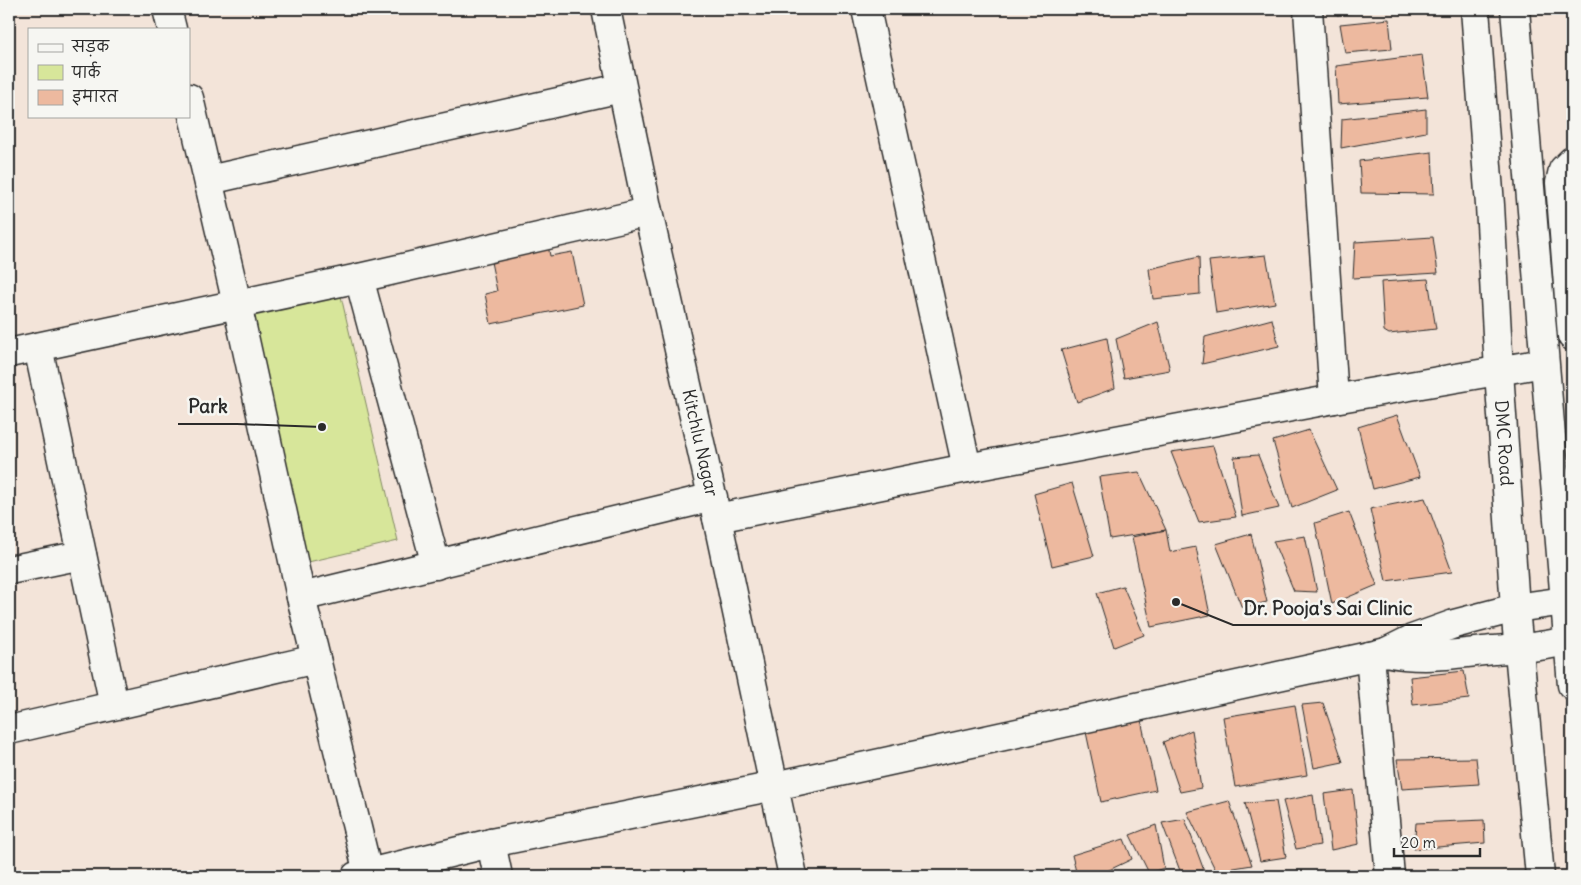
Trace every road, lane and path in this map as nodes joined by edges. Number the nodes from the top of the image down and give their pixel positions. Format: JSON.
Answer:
{"nodes":[{"id":1,"x":167,"y":9,"type":"edge"},
{"id":2,"x":606,"y":9,"type":"edge"},
{"id":3,"x":866,"y":9,"type":"edge"},
{"id":4,"x":1308,"y":9,"type":"edge"},
{"id":5,"x":1475,"y":9,"type":"edge"},
{"id":6,"x":1515,"y":9,"type":"edge"},
{"id":7,"x":172,"y":28,"type":"edge"},
{"id":8,"x":621,"y":88,"type":"junction"},
{"id":9,"x":190,"y":102,"type":"edge"},
{"id":10,"x":1572,"y":161,"type":"edge"},
{"id":11,"x":209,"y":180,"type":"junction"},
{"id":12,"x":648,"y":212,"type":"junction"},
{"id":13,"x":360,"y":278,"type":"junction"},
{"id":14,"x":237,"y":304,"type":"junction"},
{"id":15,"x":1572,"y":336,"type":"edge"},
{"id":16,"x":38,"y":347,"type":"junction"},
{"id":17,"x":9,"y":353,"type":"edge"},
{"id":18,"x":1544,"y":363,"type":"junction"},
{"id":19,"x":1499,"y":371,"type":"junction"},
{"id":20,"x":1334,"y":400,"type":"junction"},
{"id":21,"x":967,"y":468,"type":"junction"},
{"id":22,"x":715,"y":508,"type":"junction"},
{"id":23,"x":82,"y":555,"type":"junction"},
{"id":24,"x":436,"y":564,"type":"junction"},
{"id":25,"x":9,"y":570,"type":"edge"},
{"id":26,"x":301,"y":597,"type":"junction"},
{"id":27,"x":1568,"y":601,"type":"edge"},
{"id":28,"x":1515,"y":608,"type":"junction"},
{"id":29,"x":1570,"y":640,"type":"edge"},
{"id":30,"x":1519,"y":648,"type":"junction"},
{"id":31,"x":1378,"y":654,"type":"junction"},
{"id":32,"x":316,"y":659,"type":"junction"},
{"id":33,"x":1572,"y":685,"type":"edge"},
{"id":34,"x":114,"y":705,"type":"junction"},
{"id":35,"x":9,"y":730,"type":"edge"},
{"id":36,"x":774,"y":786,"type":"junction"},
{"id":37,"x":492,"y":843,"type":"junction"},
{"id":38,"x":1382,"y":874,"type":"edge"},
{"id":39,"x":362,"y":875,"type":"edge"},
{"id":40,"x":498,"y":876,"type":"edge"},
{"id":41,"x":793,"y":876,"type":"edge"},
{"id":42,"x":1540,"y":876,"type":"edge"}],
"edges":[{"from":1,"to":7,"type":"street"},
{"from":2,"to":8,"type":"street","name":"Kitchlu Nagar"},
{"from":3,"to":21,"type":"street"},
{"from":4,"to":20,"type":"street"},
{"from":5,"to":19,"type":"street","name":"DMC Road"},
{"from":6,"to":18,"type":"street"},
{"from":8,"to":11,"type":"street"},
{"from":8,"to":12,"type":"street","name":"Kitchlu Nagar"},
{"from":9,"to":11,"type":"street"},
{"from":10,"to":15,"type":"street"},
{"from":11,"to":14,"type":"street"},
{"from":12,"to":13,"type":"street"},
{"from":12,"to":22,"type":"street","name":"Kitchlu Nagar"},
{"from":13,"to":14,"type":"street"},
{"from":13,"to":24,"type":"street"},
{"from":14,"to":16,"type":"street"},
{"from":14,"to":26,"type":"street"},
{"from":16,"to":17,"type":"street"},
{"from":16,"to":23,"type":"street"},
{"from":18,"to":19,"type":"street"},
{"from":18,"to":27,"type":"street"},
{"from":19,"to":20,"type":"street"},
{"from":19,"to":28,"type":"street","name":"DMC Road"},
{"from":20,"to":21,"type":"street"},
{"from":21,"to":22,"type":"street"},
{"from":22,"to":24,"type":"street"},
{"from":22,"to":36,"type":"street","name":"Kitchlu Nagar"},
{"from":23,"to":25,"type":"street"},
{"from":23,"to":34,"type":"street"},
{"from":24,"to":26,"type":"street"},
{"from":26,"to":32,"type":"street"},
{"from":27,"to":28,"type":"street"},
{"from":27,"to":29,"type":"street"},
{"from":28,"to":30,"type":"street","name":"DMC Road"},
{"from":28,"to":31,"type":"street"},
{"from":29,"to":30,"type":"street"},
{"from":29,"to":33,"type":"street"},
{"from":30,"to":31,"type":"street"},
{"from":30,"to":42,"type":"street","name":"DMC Road"},
{"from":31,"to":36,"type":"street"},
{"from":31,"to":38,"type":"street"},
{"from":32,"to":34,"type":"street"},
{"from":32,"to":39,"type":"street"},
{"from":34,"to":35,"type":"street"},
{"from":36,"to":37,"type":"street"},
{"from":36,"to":41,"type":"street","name":"Kitchlu Nagar"},
{"from":37,"to":39,"type":"street"},
{"from":37,"to":40,"type":"street"}]}
